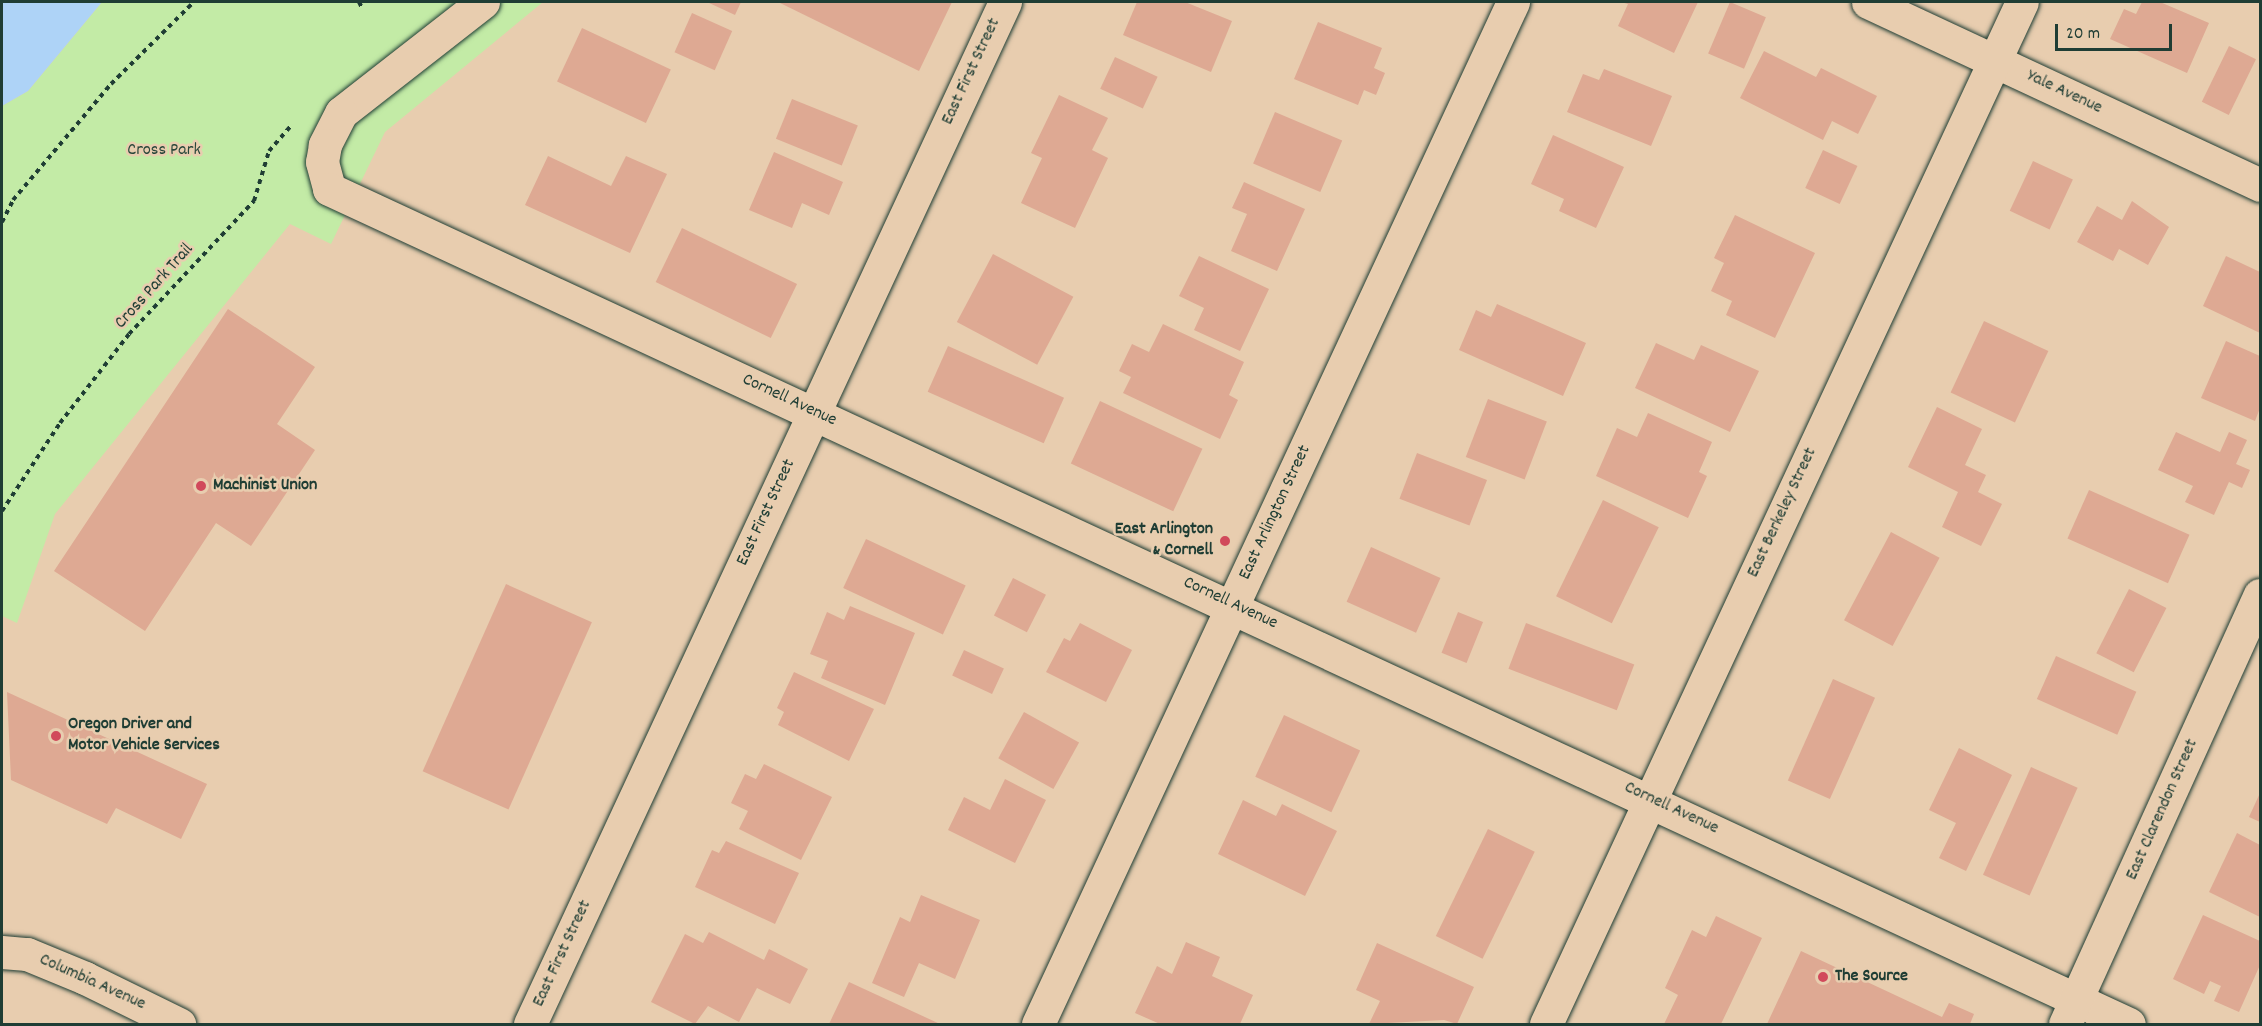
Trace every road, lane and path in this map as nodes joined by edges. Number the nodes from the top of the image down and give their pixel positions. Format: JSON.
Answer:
{"nodes":[{"id":1,"x":194,"y":2,"type":"edge"},
{"id":2,"x":358,"y":2,"type":"edge"},
{"id":3,"x":483,"y":2,"type":"edge"},
{"id":4,"x":1005,"y":2,"type":"edge"},
{"id":5,"x":1514,"y":2,"type":"edge"},
{"id":6,"x":1868,"y":2,"type":"edge"},
{"id":7,"x":2022,"y":2,"type":"edge"},
{"id":8,"x":362,"y":8,"type":"dead end"},
{"id":9,"x":1995,"y":60,"type":"junction"},
{"id":10,"x":341,"y":113,"type":"junction"},
{"id":11,"x":2260,"y":185,"type":"edge"},
{"id":12,"x":2,"y":222,"type":"edge"},
{"id":13,"x":814,"y":412,"type":"junction"},
{"id":14,"x":2,"y":511,"type":"edge"},
{"id":15,"x":2260,"y":595,"type":"edge"},
{"id":16,"x":1233,"y":606,"type":"junction"},
{"id":17,"x":1649,"y":799,"type":"junction"},
{"id":18,"x":2,"y":952,"type":"edge"},
{"id":19,"x":2071,"y":1012,"type":"edge"},
{"id":20,"x":179,"y":1024,"type":"edge"},
{"id":21,"x":530,"y":1024,"type":"edge"},
{"id":22,"x":1038,"y":1024,"type":"edge"},
{"id":23,"x":1546,"y":1024,"type":"edge"},
{"id":24,"x":2129,"y":1024,"type":"edge"}],
"edges":[{"from":1,"to":12,"type":"path"},
{"from":2,"to":8,"type":"path"},
{"from":3,"to":10,"type":"street"},
{"from":4,"to":13,"type":"street","name":"East First Street"},
{"from":5,"to":16,"type":"street","name":"East Arlington Street"},
{"from":6,"to":9,"type":"street","name":"Yale Avenue"},
{"from":7,"to":9,"type":"street","name":"East Berkeley Street"},
{"from":9,"to":11,"type":"street","name":"Yale Avenue"},
{"from":9,"to":17,"type":"street","name":"East Berkeley Street"},
{"from":10,"to":13,"type":"street","name":"Cornell Avenue"},
{"from":10,"to":14,"type":"path","name":"Cross Park Trail"},
{"from":13,"to":16,"type":"street","name":"Cornell Avenue"},
{"from":13,"to":21,"type":"street","name":"East First Street"},
{"from":15,"to":19,"type":"street","name":"East Clarendon Street"},
{"from":16,"to":17,"type":"street","name":"Cornell Avenue"},
{"from":16,"to":22,"type":"street","name":"East Arlington Street"},
{"from":17,"to":19,"type":"street","name":"Cornell Avenue"},
{"from":17,"to":23,"type":"street","name":"East Berkeley Street"},
{"from":18,"to":20,"type":"street","name":"Columbia Avenue"},
{"from":19,"to":24,"type":"street","name":"Cornell Avenue"}]}
